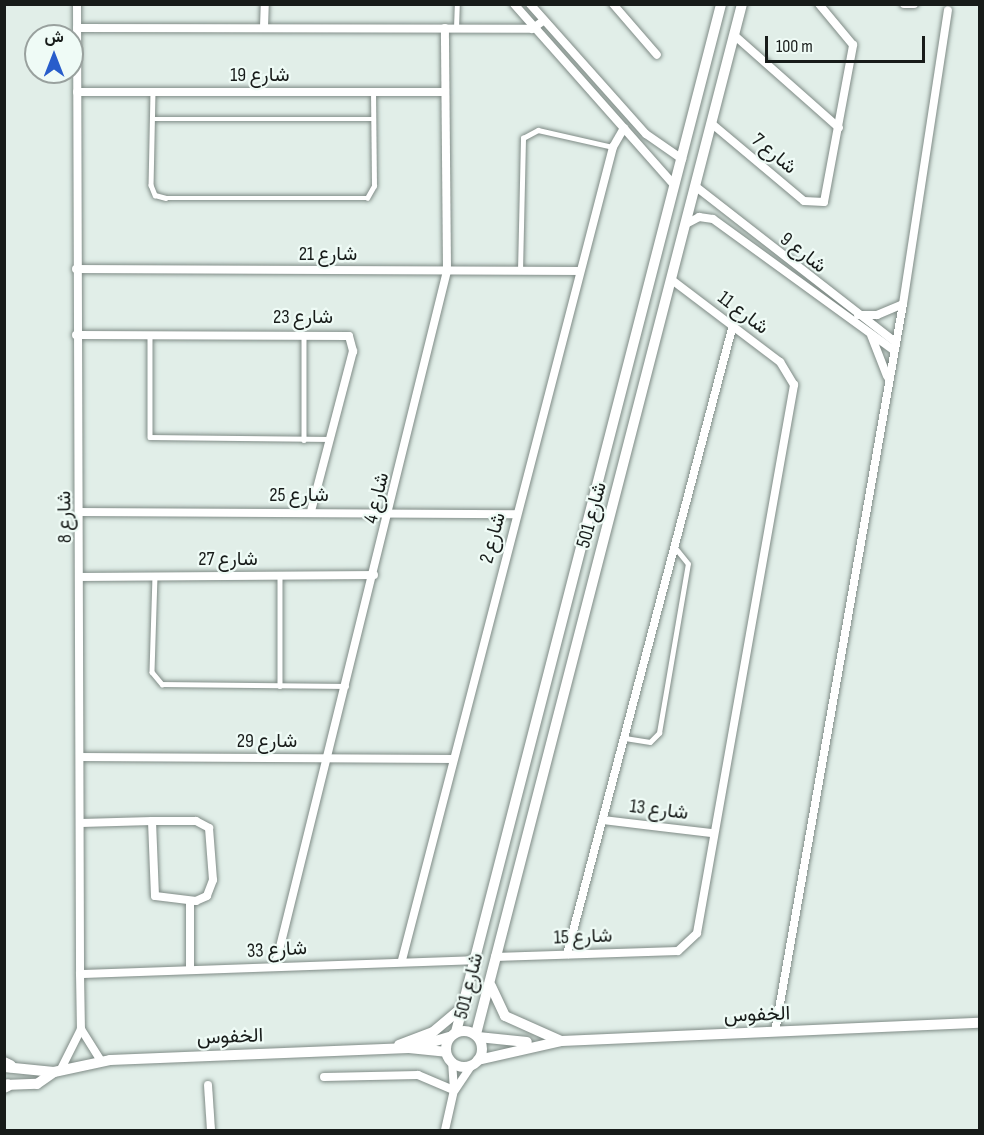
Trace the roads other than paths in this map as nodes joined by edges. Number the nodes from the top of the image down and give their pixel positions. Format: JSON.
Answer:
{"nodes":[{"id":1,"x":76,"y":4,"type":"edge"},
{"id":2,"x":265,"y":4,"type":"edge"},
{"id":3,"x":457,"y":4,"type":"edge"},
{"id":4,"x":514,"y":4,"type":"edge"},
{"id":5,"x":530,"y":4,"type":"edge"},
{"id":6,"x":613,"y":4,"type":"edge"},
{"id":7,"x":741,"y":4,"type":"edge"},
{"id":8,"x":819,"y":4,"type":"edge"},
{"id":9,"x":904,"y":4,"type":"edge"},
{"id":10,"x":914,"y":4,"type":"edge"},
{"id":11,"x":718,"y":6,"type":"edge"},
{"id":12,"x":948,"y":10,"type":"dead end"},
{"id":13,"x":543,"y":21,"type":"junction"},
{"id":14,"x":77,"y":24,"type":"edge"},
{"id":15,"x":264,"y":27,"type":"junction"},
{"id":16,"x":84,"y":28,"type":"edge"},
{"id":17,"x":445,"y":28,"type":"junction"},
{"id":18,"x":456,"y":28,"type":"junction"},
{"id":19,"x":531,"y":29,"type":"junction"},
{"id":20,"x":734,"y":35,"type":"junction"},
{"id":21,"x":657,"y":55,"type":"dead end"},
{"id":22,"x":77,"y":84,"type":"edge"},
{"id":23,"x":77,"y":92,"type":"junction"},
{"id":24,"x":153,"y":92,"type":"junction"},
{"id":25,"x":373,"y":92,"type":"junction"},
{"id":26,"x":444,"y":92,"type":"junction"},
{"id":27,"x":152,"y":118,"type":"junction"},
{"id":28,"x":373,"y":119,"type":"junction"},
{"id":29,"x":711,"y":123,"type":"junction"},
{"id":30,"x":624,"y":128,"type":"junction"},
{"id":31,"x":839,"y":128,"type":"junction"},
{"id":32,"x":613,"y":147,"type":"junction"},
{"id":33,"x":682,"y":159,"type":"junction"},
{"id":34,"x":674,"y":185,"type":"junction"},
{"id":35,"x":695,"y":186,"type":"junction"},
{"id":36,"x":686,"y":224,"type":"junction"},
{"id":37,"x":75,"y":269,"type":"junction"},
{"id":38,"x":447,"y":271,"type":"junction"},
{"id":39,"x":520,"y":272,"type":"junction"},
{"id":40,"x":580,"y":272,"type":"junction"},
{"id":41,"x":672,"y":280,"type":"junction"},
{"id":42,"x":903,"y":303,"type":"junction"},
{"id":43,"x":857,"y":315,"type":"junction"},
{"id":44,"x":733,"y":325,"type":"junction"},
{"id":45,"x":150,"y":334,"type":"junction"},
{"id":46,"x":303,"y":334,"type":"junction"},
{"id":47,"x":75,"y":335,"type":"junction"},
{"id":48,"x":870,"y":335,"type":"junction"},
{"id":49,"x":893,"y":346,"type":"junction"},
{"id":50,"x":888,"y":381,"type":"junction"},
{"id":51,"x":329,"y":439,"type":"junction"},
{"id":52,"x":304,"y":440,"type":"junction"},
{"id":53,"x":311,"y":511,"type":"junction"},
{"id":54,"x":82,"y":512,"type":"junction"},
{"id":55,"x":391,"y":512,"type":"junction"},
{"id":56,"x":516,"y":514,"type":"junction"},
{"id":57,"x":674,"y":548,"type":"junction"},
{"id":58,"x":280,"y":575,"type":"junction"},
{"id":59,"x":374,"y":575,"type":"junction"},
{"id":60,"x":155,"y":576,"type":"junction"},
{"id":61,"x":81,"y":577,"type":"junction"},
{"id":62,"x":280,"y":686,"type":"junction"},
{"id":63,"x":347,"y":686,"type":"junction"},
{"id":64,"x":625,"y":738,"type":"junction"},
{"id":65,"x":82,"y":757,"type":"junction"},
{"id":66,"x":327,"y":757,"type":"junction"},
{"id":67,"x":452,"y":759,"type":"junction"},
{"id":68,"x":603,"y":820,"type":"junction"},
{"id":69,"x":152,"y":821,"type":"junction"},
{"id":70,"x":81,"y":823,"type":"junction"},
{"id":71,"x":711,"y":833,"type":"junction"},
{"id":72,"x":190,"y":901,"type":"junction"},
{"id":73,"x":567,"y":954,"type":"junction"},
{"id":74,"x":495,"y":957,"type":"junction"},
{"id":75,"x":402,"y":960,"type":"junction"},
{"id":76,"x":476,"y":960,"type":"junction"},
{"id":77,"x":275,"y":967,"type":"junction"},
{"id":78,"x":190,"y":970,"type":"junction"},
{"id":79,"x":80,"y":974,"type":"junction"},
{"id":80,"x":490,"y":980,"type":"junction"},
{"id":81,"x":465,"y":1005,"type":"junction"},
{"id":82,"x":980,"y":1023,"type":"edge"},
{"id":83,"x":81,"y":1029,"type":"junction"},
{"id":84,"x":775,"y":1032,"type":"junction"},
{"id":85,"x":453,"y":1035,"type":"junction"},
{"id":86,"x":477,"y":1035,"type":"junction"},
{"id":87,"x":561,"y":1041,"type":"junction"},
{"id":88,"x":536,"y":1043,"type":"junction"},
{"id":89,"x":409,"y":1048,"type":"junction"},
{"id":90,"x":386,"y":1049,"type":"junction"},
{"id":91,"x":446,"y":1052,"type":"junction"},
{"id":92,"x":101,"y":1061,"type":"junction"},
{"id":93,"x":452,"y":1063,"type":"junction"},
{"id":94,"x":475,"y":1063,"type":"junction"},
{"id":95,"x":6,"y":1065,"type":"edge"},
{"id":96,"x":57,"y":1072,"type":"junction"},
{"id":97,"x":324,"y":1077,"type":"dead end"},
{"id":98,"x":208,"y":1085,"type":"dead end"},
{"id":99,"x":6,"y":1086,"type":"edge"},
{"id":100,"x":454,"y":1090,"type":"junction"},
{"id":101,"x":211,"y":1131,"type":"edge"},
{"id":102,"x":445,"y":1131,"type":"edge"}],
"edges":[{"from":1,"to":14,"type":"street","name":"شارع 8"},
{"from":2,"to":15,"type":"street"},
{"from":3,"to":18,"type":"lane"},
{"from":4,"to":19,"type":"street"},
{"from":5,"to":13,"type":"street"},
{"from":6,"to":21,"type":"street"},
{"from":7,"to":20,"type":"street","name":"شارع 501"},
{"from":8,"to":31,"type":"street"},
{"from":9,"to":10,"type":"street"},
{"from":11,"to":33,"type":"street","name":"شارع 501"},
{"from":12,"to":42,"type":"street"},
{"from":13,"to":19,"type":"street"},
{"from":13,"to":33,"type":"street"},
{"from":15,"to":16,"type":"street"},
{"from":15,"to":17,"type":"street"},
{"from":17,"to":18,"type":"street"},
{"from":17,"to":26,"type":"street","name":"شارع 4"},
{"from":18,"to":19,"type":"street"},
{"from":19,"to":30,"type":"street"},
{"from":20,"to":29,"type":"street","name":"شارع 501"},
{"from":20,"to":31,"type":"street"},
{"from":22,"to":23,"type":"street","name":"شارع 8"},
{"from":23,"to":24,"type":"street","name":"شارع 19"},
{"from":23,"to":37,"type":"street","name":"شارع 8"},
{"from":24,"to":25,"type":"street","name":"شارع 19"},
{"from":24,"to":27,"type":"lane"},
{"from":25,"to":26,"type":"street","name":"شارع 19"},
{"from":25,"to":28,"type":"lane"},
{"from":26,"to":38,"type":"street","name":"شارع 4"},
{"from":27,"to":28,"type":"lane"},
{"from":27,"to":28,"type":"lane"},
{"from":29,"to":31,"type":"street","name":"شارع 7"},
{"from":29,"to":35,"type":"street","name":"شارع 501"},
{"from":30,"to":32,"type":"street","name":"شارع 2"},
{"from":30,"to":34,"type":"street"},
{"from":32,"to":39,"type":"lane"},
{"from":32,"to":40,"type":"street","name":"شارع 2"},
{"from":33,"to":34,"type":"street","name":"شارع 501"},
{"from":34,"to":76,"type":"street","name":"شارع 501"},
{"from":35,"to":36,"type":"street","name":"شارع 501"},
{"from":35,"to":43,"type":"street","name":"شارع 9"},
{"from":36,"to":41,"type":"street","name":"شارع 501"},
{"from":36,"to":48,"type":"street","name":"شارع 9"},
{"from":37,"to":38,"type":"street","name":"شارع 21"},
{"from":37,"to":47,"type":"street","name":"شارع 8"},
{"from":38,"to":39,"type":"street","name":"شارع 21"},
{"from":38,"to":55,"type":"street","name":"شارع 4"},
{"from":39,"to":40,"type":"street","name":"شارع 21"},
{"from":40,"to":56,"type":"street","name":"شارع 2"},
{"from":41,"to":44,"type":"street","name":"شارع 11"},
{"from":41,"to":74,"type":"street","name":"شارع 501"},
{"from":42,"to":43,"type":"street"},
{"from":42,"to":49,"type":"street"},
{"from":43,"to":49,"type":"street","name":"شارع 9"},
{"from":44,"to":57,"type":"street"},
{"from":44,"to":71,"type":"street","name":"شارع 11"},
{"from":45,"to":46,"type":"street","name":"شارع 23"},
{"from":45,"to":47,"type":"street","name":"شارع 23"},
{"from":45,"to":52,"type":"lane"},
{"from":46,"to":51,"type":"street","name":"شارع 23"},
{"from":46,"to":52,"type":"lane"},
{"from":47,"to":54,"type":"street","name":"شارع 8"},
{"from":48,"to":49,"type":"street","name":"شارع 9"},
{"from":48,"to":50,"type":"street"},
{"from":49,"to":50,"type":"street"},
{"from":50,"to":84,"type":"street"},
{"from":51,"to":52,"type":"lane"},
{"from":51,"to":53,"type":"street","name":"شارع 23"},
{"from":53,"to":54,"type":"street","name":"شارع 25"},
{"from":53,"to":55,"type":"street","name":"شارع 25"},
{"from":54,"to":61,"type":"street","name":"شارع 8"},
{"from":55,"to":56,"type":"street","name":"شارع 25"},
{"from":55,"to":59,"type":"street","name":"شارع 4"},
{"from":56,"to":67,"type":"street","name":"شارع 2"},
{"from":57,"to":64,"type":"street"},
{"from":57,"to":64,"type":"lane"},
{"from":58,"to":59,"type":"street","name":"شارع 27"},
{"from":58,"to":60,"type":"street","name":"شارع 27"},
{"from":58,"to":62,"type":"lane"},
{"from":59,"to":63,"type":"street","name":"شارع 4"},
{"from":60,"to":61,"type":"street","name":"شارع 27"},
{"from":60,"to":62,"type":"lane"},
{"from":61,"to":65,"type":"street","name":"شارع 8"},
{"from":62,"to":63,"type":"lane"},
{"from":63,"to":66,"type":"street","name":"شارع 4"},
{"from":64,"to":68,"type":"street"},
{"from":65,"to":66,"type":"street","name":"شارع 29"},
{"from":65,"to":70,"type":"street","name":"شارع 8"},
{"from":66,"to":67,"type":"street","name":"شارع 29"},
{"from":66,"to":77,"type":"street","name":"شارع 4"},
{"from":67,"to":75,"type":"street","name":"شارع 2"},
{"from":68,"to":71,"type":"street","name":"شارع 13"},
{"from":68,"to":73,"type":"street"},
{"from":69,"to":70,"type":"street"},
{"from":69,"to":72,"type":"street"},
{"from":69,"to":72,"type":"street"},
{"from":70,"to":79,"type":"street","name":"شارع 8"},
{"from":71,"to":73,"type":"street","name":"شارع 15"},
{"from":72,"to":78,"type":"street"},
{"from":73,"to":74,"type":"street","name":"شارع 15"},
{"from":74,"to":80,"type":"street","name":"شارع 501"},
{"from":75,"to":76,"type":"street","name":"شارع 33"},
{"from":75,"to":77,"type":"street","name":"شارع 33"},
{"from":76,"to":81,"type":"street","name":"شارع 501"},
{"from":77,"to":78,"type":"street","name":"شارع 33"},
{"from":78,"to":79,"type":"street","name":"شارع 33"},
{"from":79,"to":83,"type":"street","name":"شارع 8"},
{"from":80,"to":86,"type":"street","name":"شارع 501"},
{"from":80,"to":87,"type":"street"},
{"from":81,"to":85,"type":"street","name":"شارع 501"},
{"from":81,"to":90,"type":"street"},
{"from":82,"to":84,"type":"street","name":"الخفوس"},
{"from":83,"to":92,"type":"street"},
{"from":83,"to":96,"type":"street","name":"شارع 8"},
{"from":84,"to":87,"type":"street","name":"الخفوس"},
{"from":85,"to":86,"type":"street","name":"الخفوس"},
{"from":85,"to":89,"type":"street","name":"الخفوس"},
{"from":85,"to":91,"type":"street","name":"شارع 501"},
{"from":86,"to":88,"type":"street","name":"الخفوس"},
{"from":86,"to":94,"type":"street","name":"شارع 501"},
{"from":87,"to":88,"type":"street","name":"الخفوس"},
{"from":88,"to":94,"type":"street","name":"الخفوس"},
{"from":89,"to":90,"type":"street","name":"الخفوس"},
{"from":89,"to":91,"type":"street","name":"الخفوس"},
{"from":90,"to":92,"type":"street","name":"الخفوس"},
{"from":91,"to":93,"type":"street"},
{"from":92,"to":96,"type":"street","name":"الخفوس"},
{"from":93,"to":94,"type":"street"},
{"from":93,"to":100,"type":"street"},
{"from":94,"to":100,"type":"street"},
{"from":95,"to":96,"type":"street","name":"الخفوس"},
{"from":96,"to":99,"type":"street","name":"الخفوس"},
{"from":97,"to":100,"type":"street"},
{"from":98,"to":101,"type":"street"},
{"from":100,"to":102,"type":"street"}]}
